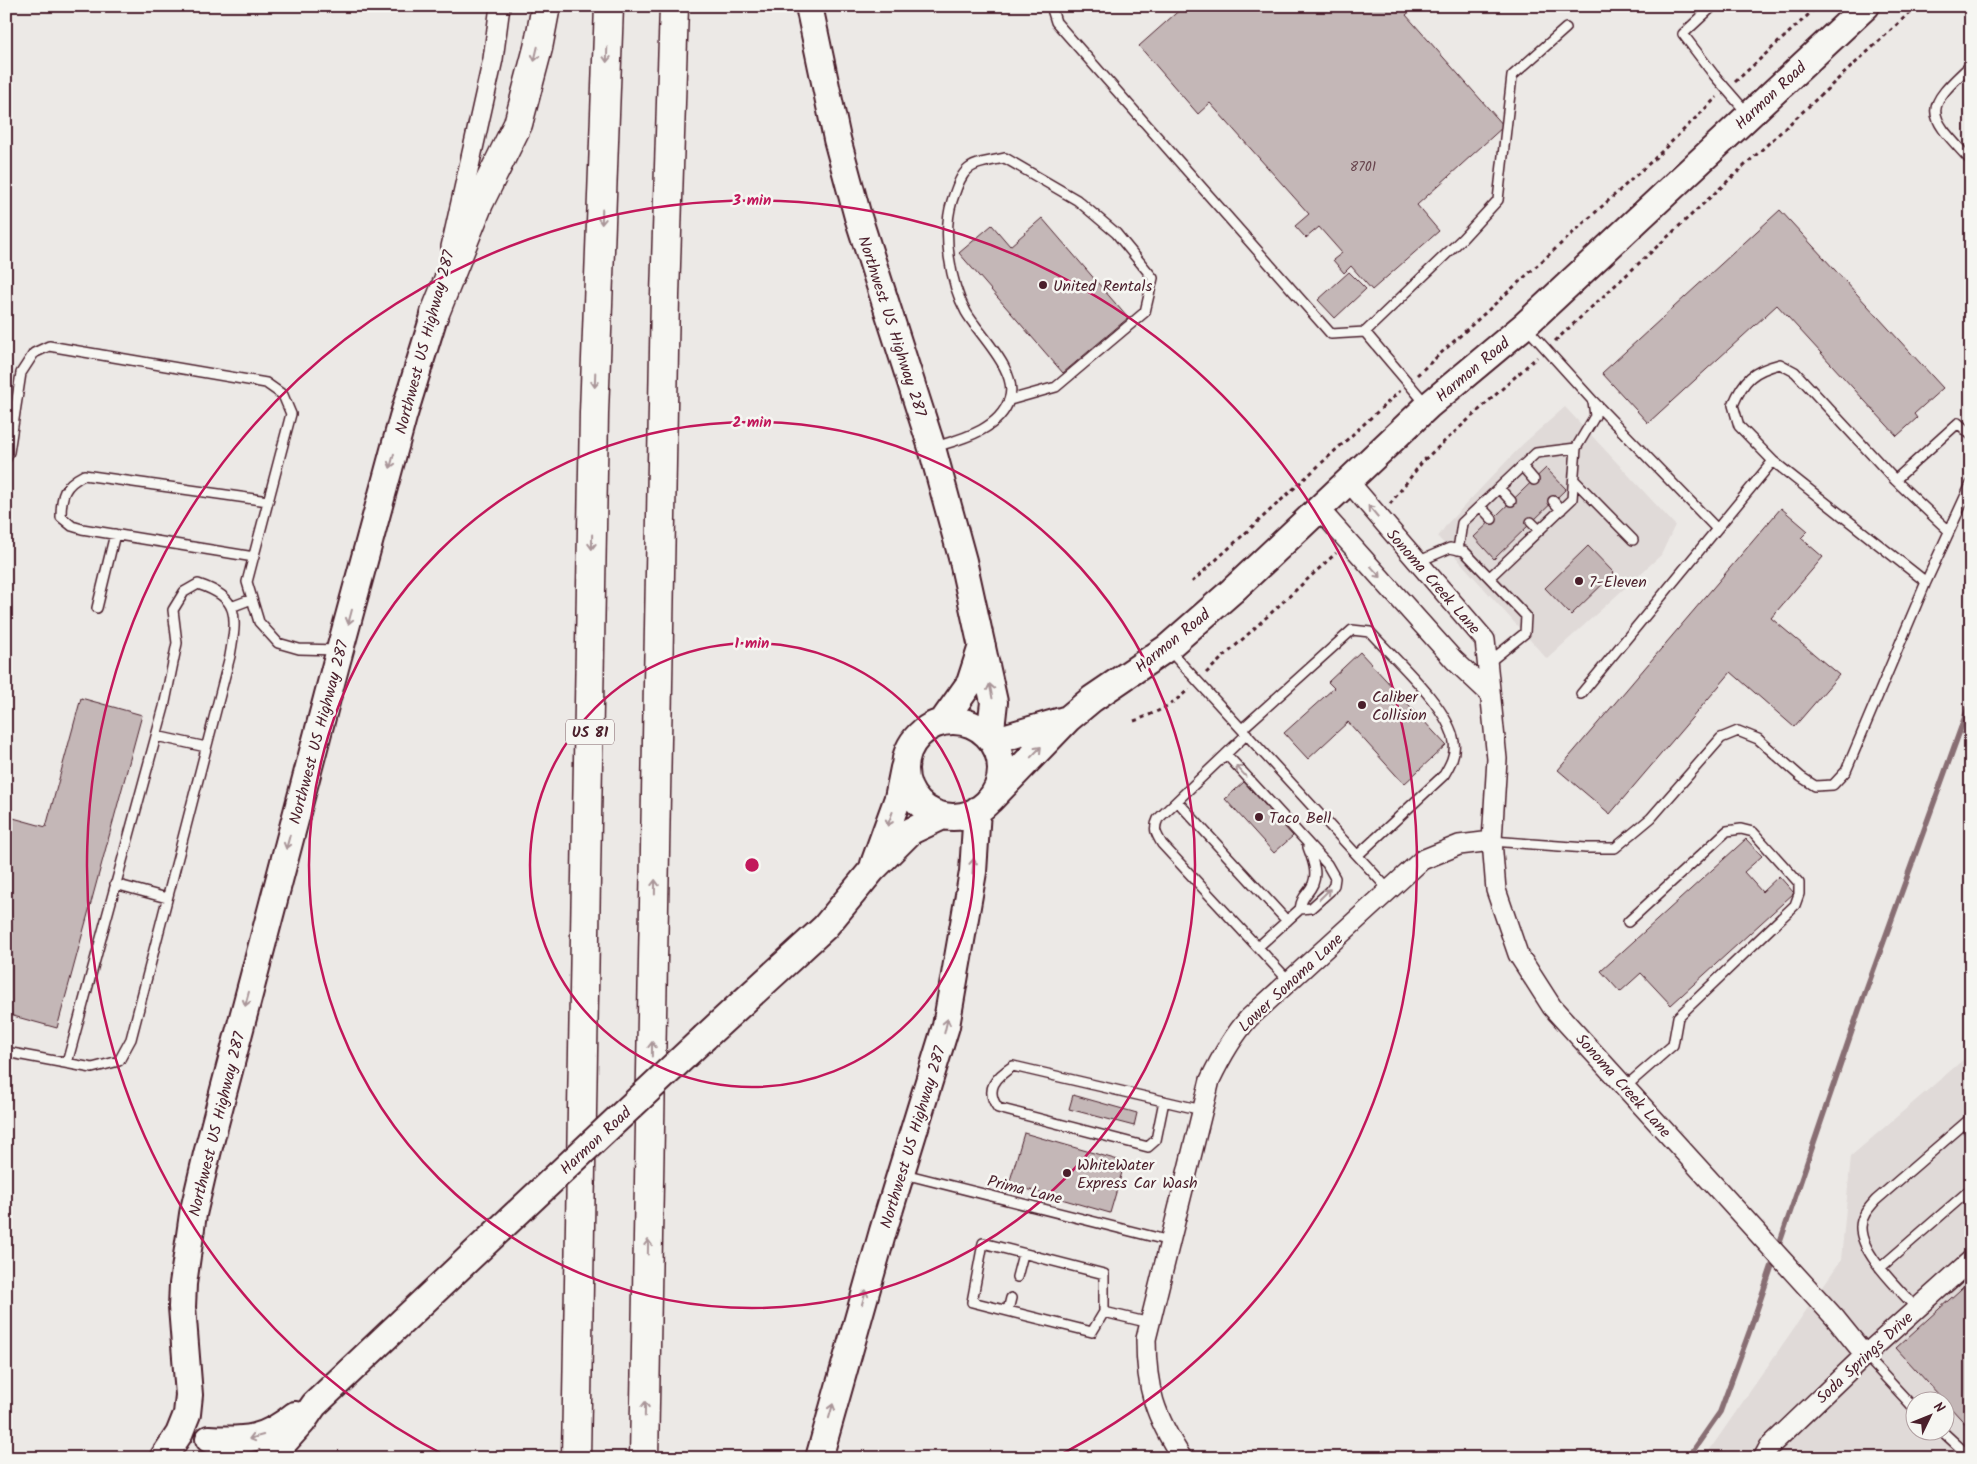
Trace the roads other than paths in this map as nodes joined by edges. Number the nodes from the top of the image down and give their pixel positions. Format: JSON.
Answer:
{"nodes":[{"id":1,"x":500,"y":6,"type":"edge"},
{"id":2,"x":546,"y":6,"type":"edge"},
{"id":3,"x":609,"y":6,"type":"edge"},
{"id":4,"x":674,"y":6,"type":"edge"},
{"id":5,"x":809,"y":6,"type":"edge"},
{"id":6,"x":1051,"y":6,"type":"edge"},
{"id":7,"x":1713,"y":6,"type":"edge"},
{"id":8,"x":1866,"y":6,"type":"edge"},
{"id":9,"x":1566,"y":28,"type":"dead end"},
{"id":10,"x":1971,"y":65,"type":"edge"},
{"id":11,"x":1749,"y":115,"type":"junction"},
{"id":12,"x":1971,"y":161,"type":"edge"},
{"id":13,"x":435,"y":313,"type":"junction"},
{"id":14,"x":1525,"y":324,"type":"junction"},
{"id":15,"x":1365,"y":332,"type":"junction"},
{"id":16,"x":1010,"y":400,"type":"junction"},
{"id":17,"x":1593,"y":401,"type":"junction"},
{"id":18,"x":1428,"y":406,"type":"junction"},
{"id":19,"x":1971,"y":434,"type":"edge"},
{"id":20,"x":932,"y":448,"type":"junction"},
{"id":21,"x":1576,"y":448,"type":"junction"},
{"id":22,"x":6,"y":458,"type":"edge"},
{"id":23,"x":1773,"y":460,"type":"junction"},
{"id":24,"x":1522,"y":466,"type":"junction"},
{"id":25,"x":1534,"y":480,"type":"dead end"},
{"id":26,"x":1895,"y":480,"type":"junction"},
{"id":27,"x":1575,"y":481,"type":"junction"},
{"id":28,"x":1349,"y":482,"type":"junction"},
{"id":29,"x":1971,"y":484,"type":"edge"},
{"id":30,"x":1499,"y":488,"type":"junction"},
{"id":31,"x":268,"y":501,"type":"junction"},
{"id":32,"x":1511,"y":501,"type":"dead end"},
{"id":33,"x":1554,"y":501,"type":"dead end"},
{"id":34,"x":1480,"y":506,"type":"junction"},
{"id":35,"x":1320,"y":510,"type":"junction"},
{"id":36,"x":1561,"y":510,"type":"junction"},
{"id":37,"x":1492,"y":520,"type":"dead end"},
{"id":38,"x":1531,"y":522,"type":"dead end"},
{"id":39,"x":1716,"y":528,"type":"junction"},
{"id":40,"x":1539,"y":530,"type":"junction"},
{"id":41,"x":1949,"y":531,"type":"junction"},
{"id":42,"x":115,"y":534,"type":"junction"},
{"id":43,"x":1633,"y":540,"type":"dead end"},
{"id":44,"x":1512,"y":541,"type":"dead end"},
{"id":45,"x":1520,"y":548,"type":"junction"},
{"id":46,"x":1458,"y":550,"type":"junction"},
{"id":47,"x":254,"y":557,"type":"junction"},
{"id":48,"x":1417,"y":562,"type":"junction"},
{"id":49,"x":1490,"y":577,"type":"junction"},
{"id":50,"x":1926,"y":582,"type":"junction"},
{"id":51,"x":252,"y":599,"type":"junction"},
{"id":52,"x":231,"y":607,"type":"junction"},
{"id":53,"x":97,"y":608,"type":"dead end"},
{"id":54,"x":982,"y":645,"type":"junction"},
{"id":55,"x":1167,"y":648,"type":"junction"},
{"id":56,"x":341,"y":650,"type":"junction"},
{"id":57,"x":1486,"y":664,"type":"junction"},
{"id":58,"x":1488,"y":693,"type":"junction"},
{"id":59,"x":1580,"y":694,"type":"dead end"},
{"id":60,"x":1068,"y":720,"type":"junction"},
{"id":61,"x":943,"y":721,"type":"junction"},
{"id":62,"x":1245,"y":732,"type":"junction"},
{"id":63,"x":156,"y":736,"type":"junction"},
{"id":64,"x":991,"y":739,"type":"junction"},
{"id":65,"x":206,"y":747,"type":"junction"},
{"id":66,"x":1226,"y":754,"type":"junction"},
{"id":67,"x":907,"y":755,"type":"junction"},
{"id":68,"x":1176,"y":801,"type":"junction"},
{"id":69,"x":984,"y":805,"type":"junction"},
{"id":70,"x":942,"y":816,"type":"junction"},
{"id":71,"x":1492,"y":841,"type":"junction"},
{"id":72,"x":1306,"y":842,"type":"junction"},
{"id":73,"x":1358,"y":855,"type":"junction"},
{"id":74,"x":872,"y":870,"type":"junction"},
{"id":75,"x":116,"y":884,"type":"junction"},
{"id":76,"x":1390,"y":890,"type":"junction"},
{"id":77,"x":167,"y":898,"type":"junction"},
{"id":78,"x":1300,"y":909,"type":"junction"},
{"id":79,"x":1287,"y":921,"type":"junction"},
{"id":80,"x":1628,"y":922,"type":"dead end"},
{"id":81,"x":1258,"y":947,"type":"junction"},
{"id":82,"x":1290,"y":981,"type":"junction"},
{"id":83,"x":6,"y":1052,"type":"edge"},
{"id":84,"x":67,"y":1063,"type":"junction"},
{"id":85,"x":1625,"y":1087,"type":"junction"},
{"id":86,"x":1164,"y":1102,"type":"junction"},
{"id":87,"x":1202,"y":1110,"type":"junction"},
{"id":88,"x":1971,"y":1118,"type":"edge"},
{"id":89,"x":901,"y":1173,"type":"junction"},
{"id":90,"x":1971,"y":1189,"type":"edge"},
{"id":91,"x":1170,"y":1241,"type":"junction"},
{"id":92,"x":1023,"y":1254,"type":"junction"},
{"id":93,"x":1971,"y":1260,"type":"edge"},
{"id":94,"x":1880,"y":1268,"type":"junction"},
{"id":95,"x":1017,"y":1277,"type":"dead end"},
{"id":96,"x":1011,"y":1298,"type":"dead end"},
{"id":97,"x":1917,"y":1308,"type":"junction"},
{"id":98,"x":1008,"y":1310,"type":"junction"},
{"id":99,"x":1104,"y":1312,"type":"junction"},
{"id":100,"x":1150,"y":1323,"type":"junction"},
{"id":101,"x":1865,"y":1355,"type":"junction"},
{"id":102,"x":1904,"y":1397,"type":"edge"},
{"id":103,"x":314,"y":1405,"type":"junction"},
{"id":104,"x":209,"y":1438,"type":"junction"},
{"id":105,"x":1953,"y":1442,"type":"edge"},
{"id":106,"x":163,"y":1458,"type":"edge"},
{"id":107,"x":239,"y":1458,"type":"edge"},
{"id":108,"x":270,"y":1458,"type":"edge"},
{"id":109,"x":576,"y":1458,"type":"edge"},
{"id":110,"x":644,"y":1458,"type":"edge"},
{"id":111,"x":819,"y":1458,"type":"edge"},
{"id":112,"x":1182,"y":1458,"type":"edge"},
{"id":113,"x":1763,"y":1458,"type":"edge"},
{"id":114,"x":1970,"y":1458,"type":"edge"}],
"edges":[{"from":1,"to":13,"type":"street","name":"Northwest US Highway 287"},
{"from":2,"to":13,"type":"highway","one_way":true},
{"from":3,"to":109,"type":"highway","number":"US 81","one_way":true},
{"from":110,"to":4,"type":"highway","one_way":true},
{"from":5,"to":20,"type":"main road","name":"Northwest US Highway 287"},
{"from":6,"to":15,"type":"lane"},
{"from":7,"to":11,"type":"lane"},
{"from":8,"to":11,"type":"main road","name":"Harmon Road"},
{"from":9,"to":15,"type":"lane"},
{"from":10,"to":12,"type":"lane"},
{"from":11,"to":14,"type":"main road","name":"Harmon Road"},
{"from":13,"to":56,"type":"main road","name":"Northwest US Highway 287","one_way":true},
{"from":14,"to":17,"type":"lane"},
{"from":14,"to":18,"type":"main road","name":"Harmon Road"},
{"from":15,"to":18,"type":"lane"},
{"from":16,"to":16,"type":"lane"},
{"from":16,"to":20,"type":"lane"},
{"from":17,"to":21,"type":"lane"},
{"from":17,"to":39,"type":"lane"},
{"from":18,"to":28,"type":"main road","name":"Harmon Road"},
{"from":19,"to":26,"type":"lane"},
{"from":20,"to":54,"type":"main road","name":"Northwest US Highway 287"},
{"from":21,"to":24,"type":"lane"},
{"from":21,"to":27,"type":"lane"},
{"from":22,"to":31,"type":"lane"},
{"from":23,"to":26,"type":"lane"},
{"from":23,"to":39,"type":"lane"},
{"from":23,"to":50,"type":"lane"},
{"from":24,"to":25,"type":"lane"},
{"from":24,"to":30,"type":"lane"},
{"from":26,"to":41,"type":"lane"},
{"from":27,"to":36,"type":"lane"},
{"from":27,"to":43,"type":"lane"},
{"from":28,"to":35,"type":"main road","name":"Harmon Road"},
{"from":48,"to":28,"type":"street","name":"Sonoma Creek Lane","one_way":true},
{"from":29,"to":41,"type":"lane"},
{"from":30,"to":32,"type":"lane"},
{"from":30,"to":34,"type":"lane"},
{"from":31,"to":42,"type":"lane"},
{"from":31,"to":47,"type":"lane"},
{"from":33,"to":36,"type":"lane"},
{"from":34,"to":37,"type":"lane"},
{"from":34,"to":46,"type":"lane"},
{"from":35,"to":55,"type":"main road","name":"Harmon Road"},
{"from":35,"to":58,"type":"street","one_way":true},
{"from":36,"to":40,"type":"lane"},
{"from":38,"to":40,"type":"lane"},
{"from":39,"to":59,"type":"lane"},
{"from":40,"to":45,"type":"lane"},
{"from":41,"to":50,"type":"lane"},
{"from":42,"to":47,"type":"lane"},
{"from":42,"to":53,"type":"lane"},
{"from":44,"to":45,"type":"lane"},
{"from":45,"to":49,"type":"lane"},
{"from":46,"to":48,"type":"lane"},
{"from":46,"to":49,"type":"lane"},
{"from":47,"to":51,"type":"lane"},
{"from":48,"to":57,"type":"street","name":"Sonoma Creek Lane"},
{"from":49,"to":57,"type":"lane"},
{"from":50,"to":71,"type":"lane"},
{"from":51,"to":52,"type":"lane"},
{"from":51,"to":56,"type":"lane"},
{"from":52,"to":63,"type":"lane"},
{"from":52,"to":65,"type":"lane"},
{"from":54,"to":61,"type":"main road"},
{"from":64,"to":54,"type":"main road","name":"Northwest US Highway 287","one_way":true},
{"from":55,"to":60,"type":"main road","name":"Harmon Road"},
{"from":55,"to":62,"type":"lane"},
{"from":56,"to":106,"type":"main road","name":"Northwest US Highway 287","one_way":true},
{"from":57,"to":58,"type":"street","name":"Sonoma Creek Lane"},
{"from":58,"to":71,"type":"street","name":"Sonoma Creek Lane"},
{"from":60,"to":64,"type":"main road","name":"Harmon Road"},
{"from":69,"to":60,"type":"main road","name":"Harmon Road","one_way":true},
{"from":61,"to":64,"type":"main road"},
{"from":61,"to":67,"type":"main road"},
{"from":62,"to":66,"type":"lane"},
{"from":62,"to":73,"type":"lane"},
{"from":62,"to":73,"type":"lane"},
{"from":63,"to":65,"type":"lane"},
{"from":63,"to":75,"type":"lane"},
{"from":64,"to":69,"type":"main road"},
{"from":65,"to":77,"type":"lane"},
{"from":66,"to":68,"type":"lane"},
{"from":72,"to":66,"type":"lane","one_way":true},
{"from":67,"to":70,"type":"main road"},
{"from":67,"to":74,"type":"main road","name":"Harmon Road","one_way":true},
{"from":68,"to":79,"type":"lane"},
{"from":68,"to":81,"type":"lane"},
{"from":69,"to":70,"type":"main road"},
{"from":89,"to":69,"type":"main road","name":"Northwest US Highway 287","one_way":true},
{"from":70,"to":74,"type":"main road","name":"Harmon Road"},
{"from":71,"to":76,"type":"street","name":"Lower Sonoma Lane"},
{"from":71,"to":85,"type":"street","name":"Sonoma Creek Lane"},
{"from":72,"to":78,"type":"lane"},
{"from":78,"to":72,"type":"lane","one_way":true},
{"from":73,"to":76,"type":"lane"},
{"from":74,"to":103,"type":"main road","name":"Harmon Road","bridge":true},
{"from":75,"to":77,"type":"lane"},
{"from":75,"to":84,"type":"lane"},
{"from":76,"to":82,"type":"street","name":"Lower Sonoma Lane"},
{"from":77,"to":84,"type":"lane"},
{"from":78,"to":79,"type":"lane"},
{"from":79,"to":81,"type":"lane"},
{"from":80,"to":85,"type":"lane"},
{"from":81,"to":82,"type":"lane"},
{"from":82,"to":87,"type":"street","name":"Lower Sonoma Lane"},
{"from":83,"to":84,"type":"lane"},
{"from":85,"to":101,"type":"street","name":"Sonoma Creek Lane"},
{"from":86,"to":86,"type":"lane"},
{"from":86,"to":87,"type":"lane"},
{"from":87,"to":91,"type":"street","name":"Lower Sonoma Lane"},
{"from":88,"to":94,"type":"lane"},
{"from":89,"to":91,"type":"lane","name":"Prima Lane"},
{"from":111,"to":89,"type":"main road","name":"Northwest US Highway 287","one_way":true},
{"from":90,"to":94,"type":"lane"},
{"from":91,"to":100,"type":"street","name":"Lower Sonoma Lane"},
{"from":92,"to":95,"type":"lane"},
{"from":92,"to":98,"type":"lane"},
{"from":92,"to":99,"type":"lane"},
{"from":93,"to":97,"type":"street","name":"Soda Springs Drive"},
{"from":94,"to":97,"type":"lane"},
{"from":96,"to":98,"type":"lane"},
{"from":97,"to":101,"type":"street","name":"Soda Springs Drive"},
{"from":98,"to":99,"type":"lane"},
{"from":99,"to":100,"type":"lane"},
{"from":100,"to":112,"type":"street","name":"Lower Sonoma Lane"},
{"from":101,"to":102,"type":"lane","name":"Sonoma Creek Lane"},
{"from":101,"to":113,"type":"street","name":"Soda Springs Drive"},
{"from":103,"to":104,"type":"main road","name":"Harmon Road","one_way":true},
{"from":103,"to":108,"type":"main road","name":"Harmon Road"},
{"from":104,"to":106,"type":"main road","name":"Harmon Road"},
{"from":104,"to":107,"type":"main road"},
{"from":105,"to":114,"type":"lane"}]}
